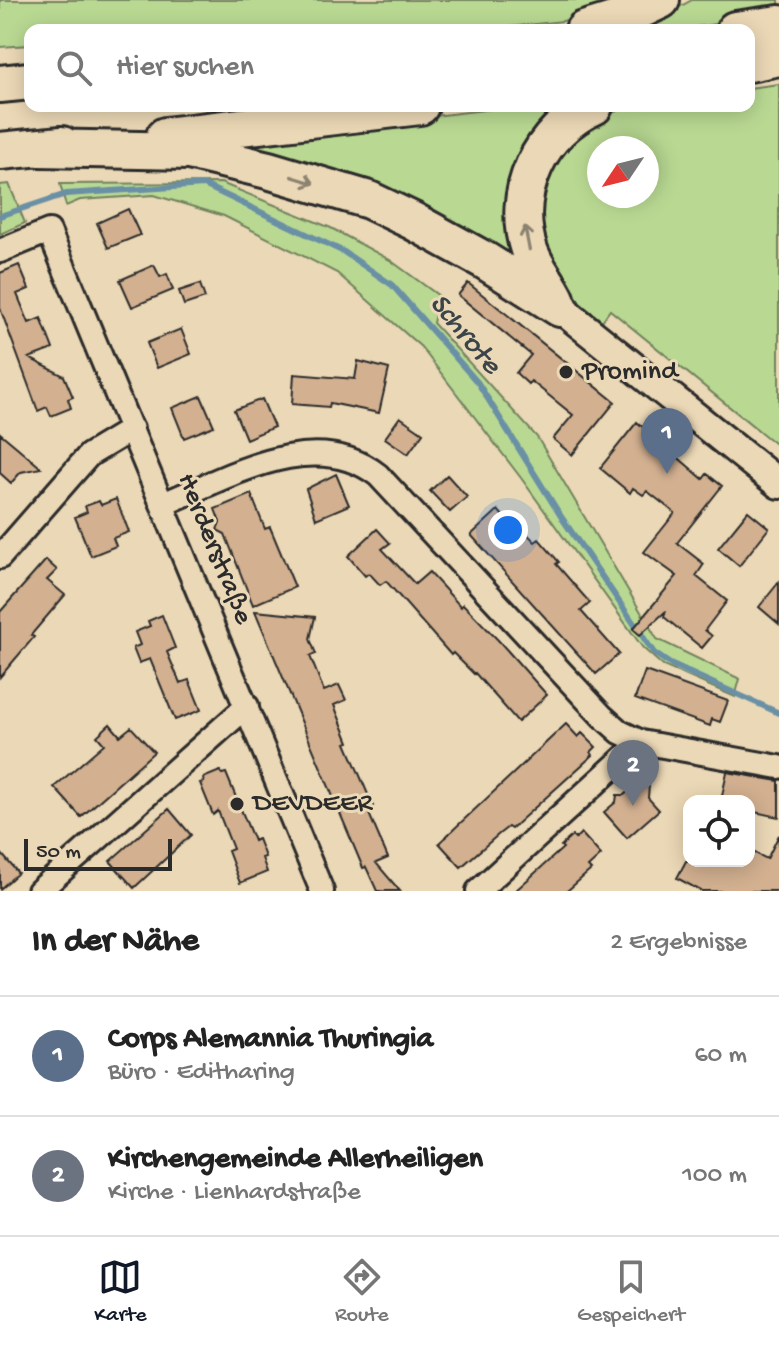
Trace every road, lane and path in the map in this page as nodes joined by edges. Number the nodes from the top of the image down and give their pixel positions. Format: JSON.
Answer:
{"nodes":[{"id":1,"x":661,"y":0,"type":"edge"},
{"id":2,"x":604,"y":24,"type":"edge"},
{"id":3,"x":779,"y":24,"type":"edge"},
{"id":4,"x":755,"y":27,"type":"edge"},
{"id":5,"x":779,"y":57,"type":"edge"},
{"id":6,"x":755,"y":62,"type":"edge"},
{"id":7,"x":24,"y":82,"type":"edge"},
{"id":8,"x":0,"y":84,"type":"edge"},
{"id":9,"x":368,"y":112,"type":"edge"},
{"id":10,"x":584,"y":112,"type":"edge"},
{"id":11,"x":39,"y":148,"type":"junction"},
{"id":12,"x":0,"y":151,"type":"edge"},
{"id":13,"x":0,"y":251,"type":"edge"},
{"id":14,"x":560,"y":308,"type":"junction"},
{"id":15,"x":132,"y":429,"type":"junction"},
{"id":16,"x":779,"y":484,"type":"edge"},
{"id":17,"x":163,"y":504,"type":"junction"},
{"id":18,"x":0,"y":557,"type":"edge"},
{"id":19,"x":247,"y":706,"type":"junction"},
{"id":20,"x":641,"y":742,"type":"junction"},
{"id":21,"x":779,"y":767,"type":"edge"},
{"id":22,"x":39,"y":891,"type":"edge"},
{"id":23,"x":322,"y":891,"type":"edge"},
{"id":24,"x":478,"y":891,"type":"edge"}],
"edges":[{"from":1,"to":2,"type":"highway"},
{"from":3,"to":4,"type":"highway"},
{"from":5,"to":6,"type":"highway"},
{"from":7,"to":8,"type":"highway"},
{"from":9,"to":11,"type":"highway"},
{"from":14,"to":10,"type":"highway","one_way":true},
{"from":11,"to":12,"type":"highway"},
{"from":11,"to":14,"type":"highway","one_way":true},
{"from":13,"to":15,"type":"street","name":"Herderstraße"},
{"from":14,"to":16,"type":"street"},
{"from":15,"to":17,"type":"street","name":"Herderstraße"},
{"from":15,"to":18,"type":"street"},
{"from":17,"to":19,"type":"street","name":"Herderstraße"},
{"from":17,"to":20,"type":"street"},
{"from":19,"to":22,"type":"street"},
{"from":19,"to":23,"type":"street","name":"Herderstraße"},
{"from":20,"to":21,"type":"street"},
{"from":20,"to":24,"type":"street"}]}
